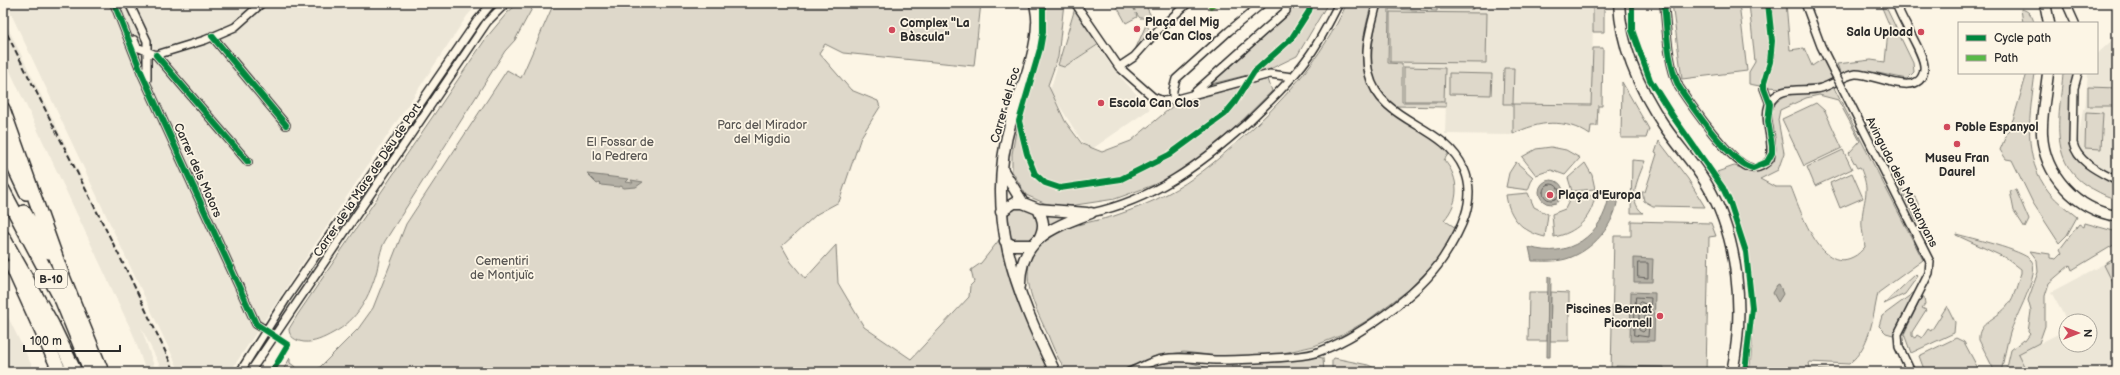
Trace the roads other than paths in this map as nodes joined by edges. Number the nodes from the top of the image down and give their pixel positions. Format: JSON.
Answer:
{"nodes":[{"id":1,"x":114,"y":3,"type":"edge"},
{"id":2,"x":129,"y":3,"type":"edge"},
{"id":3,"x":262,"y":3,"type":"edge"},
{"id":4,"x":492,"y":3,"type":"edge"},
{"id":5,"x":506,"y":3,"type":"edge"},
{"id":6,"x":1035,"y":3,"type":"edge"},
{"id":7,"x":1076,"y":3,"type":"edge"},
{"id":8,"x":1188,"y":3,"type":"edge"},
{"id":9,"x":1263,"y":3,"type":"edge"},
{"id":10,"x":1283,"y":3,"type":"edge"},
{"id":11,"x":1339,"y":3,"type":"edge"},
{"id":12,"x":1377,"y":3,"type":"edge"},
{"id":13,"x":1619,"y":3,"type":"edge"},
{"id":14,"x":1664,"y":3,"type":"edge"},
{"id":15,"x":1805,"y":3,"type":"edge"},
{"id":16,"x":1896,"y":3,"type":"edge"},
{"id":17,"x":2045,"y":3,"type":"edge"},
{"id":18,"x":2066,"y":3,"type":"edge"},
{"id":19,"x":2049,"y":22,"type":"edge"},
{"id":20,"x":2075,"y":22,"type":"edge"},
{"id":21,"x":126,"y":32,"type":"junction"},
{"id":22,"x":212,"y":36,"type":"junction"},
{"id":23,"x":148,"y":52,"type":"junction"},
{"id":24,"x":156,"y":55,"type":"junction"},
{"id":25,"x":1119,"y":67,"type":"junction"},
{"id":26,"x":2048,"y":74,"type":"edge"},
{"id":27,"x":2078,"y":74,"type":"edge"},
{"id":28,"x":1292,"y":78,"type":"junction"},
{"id":29,"x":148,"y":85,"type":"junction"},
{"id":30,"x":1764,"y":88,"type":"dead end"},
{"id":31,"x":1192,"y":95,"type":"junction"},
{"id":32,"x":1174,"y":100,"type":"junction"},
{"id":33,"x":1770,"y":104,"type":"junction"},
{"id":34,"x":3,"y":109,"type":"edge"},
{"id":35,"x":286,"y":125,"type":"dead end"},
{"id":36,"x":3,"y":144,"type":"edge"},
{"id":37,"x":248,"y":162,"type":"dead end"},
{"id":38,"x":1001,"y":168,"type":"junction"},
{"id":39,"x":3,"y":181,"type":"edge"},
{"id":40,"x":2117,"y":181,"type":"edge"},
{"id":41,"x":3,"y":190,"type":"edge"},
{"id":42,"x":1023,"y":203,"type":"junction"},
{"id":43,"x":1038,"y":209,"type":"junction"},
{"id":44,"x":1001,"y":212,"type":"junction"},
{"id":45,"x":1091,"y":213,"type":"junction"},
{"id":46,"x":2117,"y":216,"type":"edge"},
{"id":47,"x":3,"y":238,"type":"edge"},
{"id":48,"x":1005,"y":241,"type":"junction"},
{"id":49,"x":1035,"y":242,"type":"junction"},
{"id":50,"x":3,"y":248,"type":"edge"},
{"id":51,"x":55,"y":254,"type":"junction"},
{"id":52,"x":3,"y":259,"type":"edge"},
{"id":53,"x":62,"y":274,"type":"junction"},
{"id":54,"x":1020,"y":294,"type":"junction"},
{"id":55,"x":31,"y":309,"type":"junction"},
{"id":56,"x":265,"y":330,"type":"junction"},
{"id":57,"x":276,"y":336,"type":"junction"},
{"id":58,"x":60,"y":372,"type":"edge"},
{"id":59,"x":75,"y":372,"type":"edge"},
{"id":60,"x":91,"y":372,"type":"edge"},
{"id":61,"x":102,"y":372,"type":"edge"},
{"id":62,"x":240,"y":372,"type":"edge"},
{"id":63,"x":250,"y":372,"type":"edge"},
{"id":64,"x":1055,"y":372,"type":"edge"},
{"id":65,"x":1129,"y":372,"type":"edge"},
{"id":66,"x":1732,"y":372,"type":"edge"},
{"id":67,"x":1911,"y":372,"type":"edge"}],
"edges":[{"from":1,"to":21,"type":"street","name":"Carrer dels Motors"},
{"from":2,"to":23,"type":"street","name":"Carrer dels Motors"},
{"from":3,"to":22,"type":"street"},
{"from":4,"to":56,"type":"street","name":"Carrer de la Mare de Déu de Port"},
{"from":5,"to":57,"type":"street","name":"Carrer de la Mare de Déu de Port"},
{"from":6,"to":38,"type":"street","name":"Carrer del Foc"},
{"from":7,"to":25,"type":"street"},
{"from":8,"to":25,"type":"street"},
{"from":9,"to":32,"type":"street"},
{"from":10,"to":31,"type":"street"},
{"from":11,"to":28,"type":"street"},
{"from":12,"to":65,"type":"street"},
{"from":13,"to":66,"type":"street"},
{"from":14,"to":33,"type":"street"},
{"from":15,"to":67,"type":"street","name":"Avinguda dels Montanyans","bridge":true},
{"from":16,"to":33,"type":"street"},
{"from":17,"to":19,"type":"street"},
{"from":18,"to":20,"type":"street"},
{"from":21,"to":23,"type":"street"},
{"from":21,"to":29,"type":"street","name":"Carrer dels Motors"},
{"from":22,"to":24,"type":"street"},
{"from":22,"to":35,"type":"street"},
{"from":23,"to":24,"type":"street"},
{"from":23,"to":29,"type":"street","name":"Carrer dels Motors"},
{"from":24,"to":37,"type":"street"},
{"from":25,"to":32,"type":"street"},
{"from":26,"to":46,"type":"street"},
{"from":27,"to":40,"type":"street"},
{"from":28,"to":31,"type":"street"},
{"from":28,"to":45,"type":"street"},
{"from":29,"to":56,"type":"street","name":"Carrer dels Motors"},
{"from":30,"to":33,"type":"street"},
{"from":31,"to":32,"type":"street"},
{"from":34,"to":51,"type":"highway"},
{"from":36,"to":51,"type":"highway"},
{"from":38,"to":42,"type":"street"},
{"from":38,"to":44,"type":"street","name":"Carrer del Foc"},
{"from":39,"to":53,"type":"highway"},
{"from":41,"to":60,"type":"highway","number":"B-10"},
{"from":42,"to":43,"type":"street"},
{"from":42,"to":44,"type":"street"},
{"from":43,"to":45,"type":"street"},
{"from":43,"to":49,"type":"street"},
{"from":44,"to":48,"type":"street","name":"Carrer del Foc"},
{"from":45,"to":49,"type":"street"},
{"from":47,"to":59,"type":"highway","number":"B-10"},
{"from":48,"to":49,"type":"street"},
{"from":48,"to":54,"type":"street","name":"Carrer del Foc"},
{"from":49,"to":54,"type":"street"},
{"from":50,"to":55,"type":"highway"},
{"from":51,"to":53,"type":"highway"},
{"from":52,"to":55,"type":"highway"},
{"from":53,"to":61,"type":"highway"},
{"from":54,"to":64,"type":"street","name":"Carrer del Foc"},
{"from":55,"to":58,"type":"highway"},
{"from":56,"to":57,"type":"street","name":"Carrer dels Motors"},
{"from":56,"to":62,"type":"street","name":"Carrer de la Mare de Déu de Port"},
{"from":57,"to":63,"type":"street","name":"Carrer de la Mare de Déu de Port"}]}
